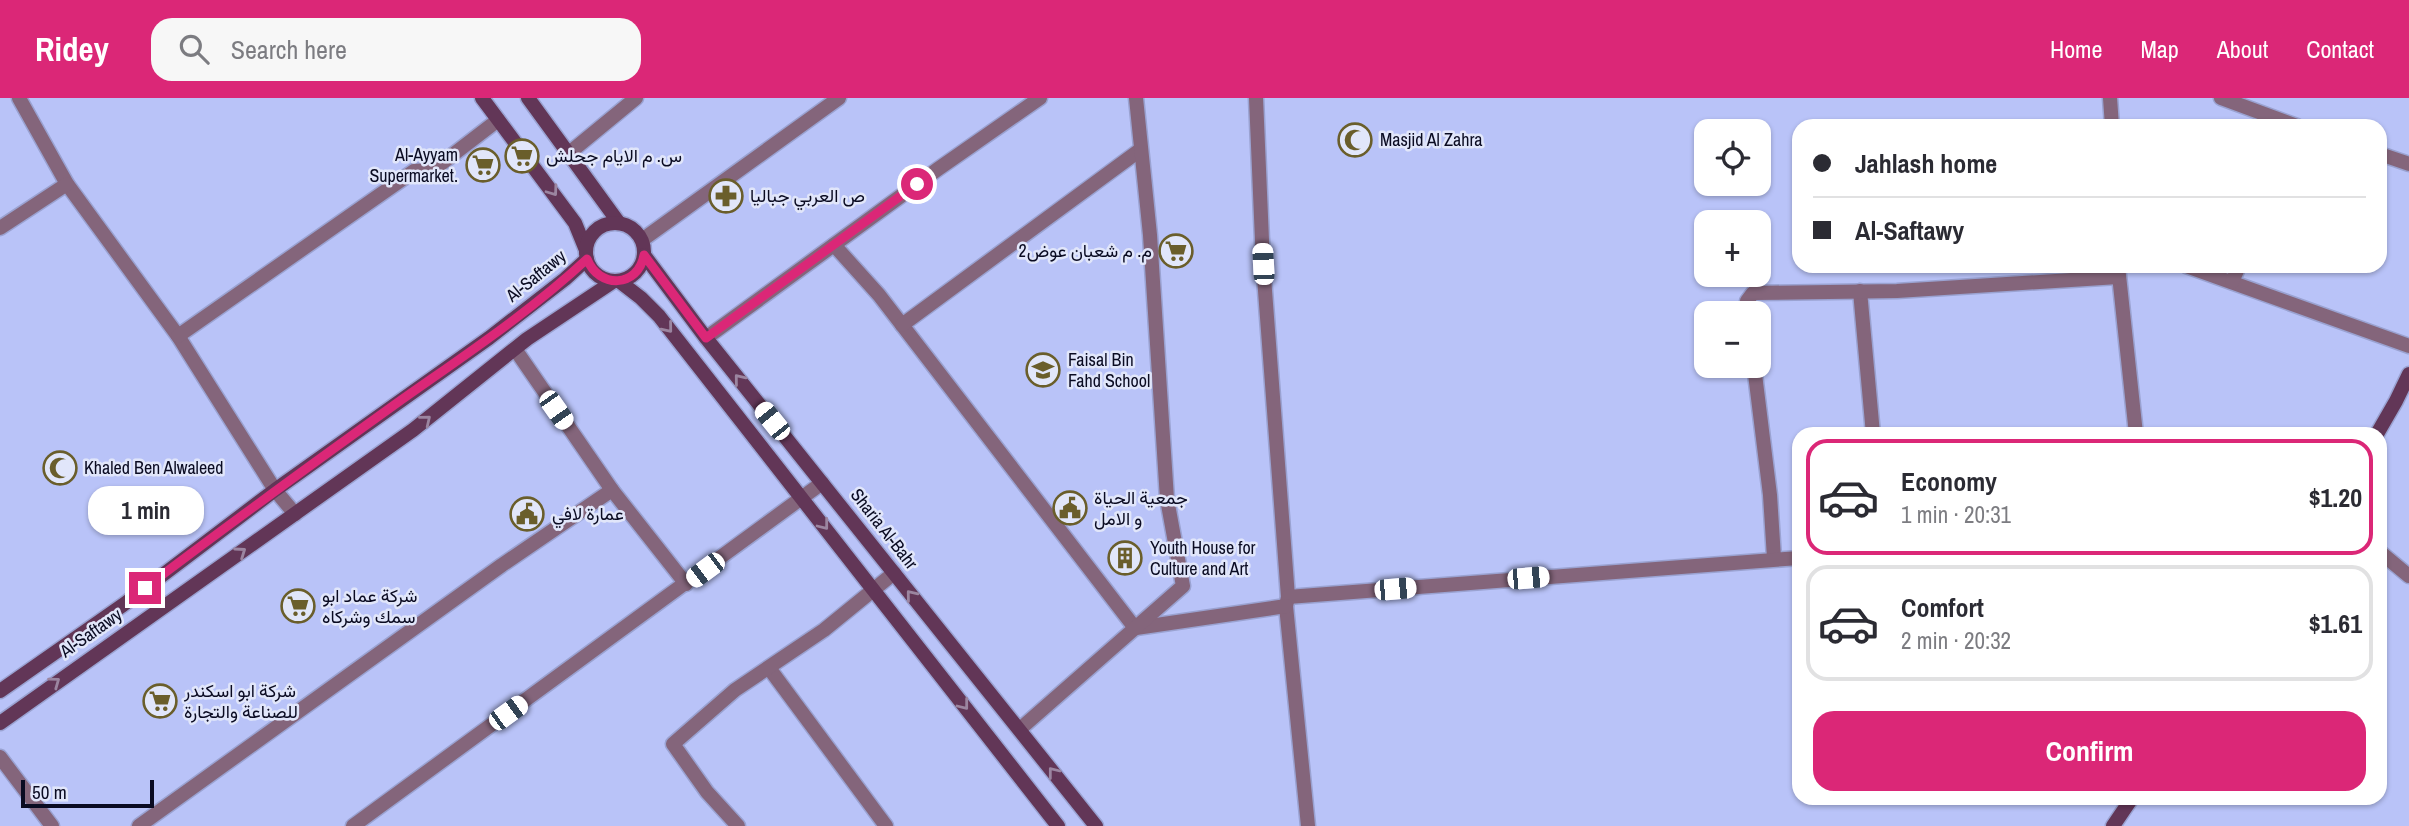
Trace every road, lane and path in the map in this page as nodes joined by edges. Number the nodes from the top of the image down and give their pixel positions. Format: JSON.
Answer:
{"nodes":[{"id":1,"x":19,"y":98,"type":"edge"},
{"id":2,"x":482,"y":98,"type":"edge"},
{"id":3,"x":528,"y":98,"type":"edge"},
{"id":4,"x":636,"y":98,"type":"edge"},
{"id":5,"x":839,"y":98,"type":"edge"},
{"id":6,"x":1040,"y":98,"type":"edge"},
{"id":7,"x":1136,"y":98,"type":"edge"},
{"id":8,"x":1256,"y":98,"type":"edge"},
{"id":9,"x":2110,"y":98,"type":"edge"},
{"id":10,"x":2221,"y":98,"type":"edge"},
{"id":11,"x":2112,"y":119,"type":"edge"},
{"id":12,"x":2278,"y":119,"type":"edge"},
{"id":13,"x":498,"y":120,"type":"junction"},
{"id":14,"x":1140,"y":150,"type":"junction"},
{"id":15,"x":568,"y":154,"type":"junction"},
{"id":16,"x":2387,"y":156,"type":"edge"},
{"id":17,"x":2409,"y":164,"type":"edge"},
{"id":18,"x":67,"y":184,"type":"junction"},
{"id":19,"x":619,"y":223,"type":"junction"},
{"id":20,"x":0,"y":228,"type":"edge"},
{"id":21,"x":834,"y":245,"type":"junction"},
{"id":22,"x":643,"y":247,"type":"junction"},
{"id":23,"x":586,"y":254,"type":"junction"},
{"id":24,"x":2105,"y":273,"type":"edge"},
{"id":25,"x":2118,"y":273,"type":"edge"},
{"id":26,"x":2206,"y":273,"type":"edge"},
{"id":27,"x":2236,"y":273,"type":"edge"},
{"id":28,"x":617,"y":281,"type":"junction"},
{"id":29,"x":2232,"y":282,"type":"junction"},
{"id":30,"x":1860,"y":292,"type":"junction"},
{"id":31,"x":1748,"y":301,"type":"edge"},
{"id":32,"x":902,"y":325,"type":"junction"},
{"id":33,"x":178,"y":336,"type":"junction"},
{"id":34,"x":706,"y":338,"type":"junction"},
{"id":35,"x":2409,"y":346,"type":"edge"},
{"id":36,"x":515,"y":349,"type":"junction"},
{"id":37,"x":2409,"y":374,"type":"edge"},
{"id":38,"x":1755,"y":378,"type":"edge"},
{"id":39,"x":1871,"y":427,"type":"edge"},
{"id":40,"x":2135,"y":427,"type":"edge"},
{"id":41,"x":2381,"y":427,"type":"edge"},
{"id":42,"x":822,"y":482,"type":"junction"},
{"id":43,"x":275,"y":490,"type":"junction"},
{"id":44,"x":612,"y":490,"type":"junction"},
{"id":45,"x":802,"y":498,"type":"junction"},
{"id":46,"x":295,"y":514,"type":"junction"},
{"id":47,"x":1774,"y":558,"type":"junction"},
{"id":48,"x":1792,"y":558,"type":"edge"},
{"id":49,"x":2387,"y":558,"type":"edge"},
{"id":50,"x":894,"y":573,"type":"junction"},
{"id":51,"x":2409,"y":576,"type":"edge"},
{"id":52,"x":686,"y":584,"type":"junction"},
{"id":53,"x":874,"y":589,"type":"junction"},
{"id":54,"x":1287,"y":601,"type":"junction"},
{"id":55,"x":1135,"y":628,"type":"junction"},
{"id":56,"x":769,"y":668,"type":"junction"},
{"id":57,"x":0,"y":691,"type":"edge"},
{"id":58,"x":0,"y":723,"type":"edge"},
{"id":59,"x":1020,"y":729,"type":"junction"},
{"id":60,"x":0,"y":757,"type":"edge"},
{"id":61,"x":2127,"y":805,"type":"edge"},
{"id":62,"x":52,"y":826,"type":"edge"},
{"id":63,"x":139,"y":826,"type":"edge"},
{"id":64,"x":353,"y":826,"type":"edge"},
{"id":65,"x":738,"y":826,"type":"edge"},
{"id":66,"x":886,"y":826,"type":"edge"},
{"id":67,"x":1058,"y":826,"type":"edge"},
{"id":68,"x":1096,"y":826,"type":"edge"},
{"id":69,"x":1308,"y":826,"type":"edge"},
{"id":70,"x":2113,"y":826,"type":"edge"}],
"edges":[{"from":1,"to":18,"type":"street"},
{"from":2,"to":13,"type":"main road"},
{"from":3,"to":15,"type":"main road"},
{"from":4,"to":15,"type":"street"},
{"from":5,"to":22,"type":"street"},
{"from":6,"to":21,"type":"street"},
{"from":7,"to":14,"type":"street"},
{"from":8,"to":54,"type":"street"},
{"from":9,"to":11,"type":"street"},
{"from":10,"to":12,"type":"street"},
{"from":13,"to":23,"type":"main road","one_way":true},
{"from":13,"to":33,"type":"street"},
{"from":14,"to":32,"type":"street"},
{"from":14,"to":55,"type":"street"},
{"from":15,"to":19,"type":"main road"},
{"from":16,"to":17,"type":"street"},
{"from":18,"to":20,"type":"street"},
{"from":18,"to":33,"type":"street"},
{"from":19,"to":22,"type":"main road"},
{"from":19,"to":23,"type":"main road"},
{"from":21,"to":32,"type":"street"},
{"from":21,"to":34,"type":"street"},
{"from":22,"to":28,"type":"main road"},
{"from":22,"to":34,"type":"main road","name":"Sharia Al-Bahr"},
{"from":23,"to":28,"type":"main road"},
{"from":23,"to":43,"type":"main road","name":"Al-Saftawy"},
{"from":24,"to":30,"type":"street"},
{"from":25,"to":40,"type":"street"},
{"from":26,"to":29,"type":"street"},
{"from":27,"to":29,"type":"street"},
{"from":28,"to":36,"type":"main road","name":"Al-Saftawy"},
{"from":28,"to":45,"type":"main road","one_way":true},
{"from":29,"to":35,"type":"street"},
{"from":30,"to":31,"type":"street"},
{"from":30,"to":39,"type":"street"},
{"from":32,"to":55,"type":"street"},
{"from":33,"to":43,"type":"street"},
{"from":42,"to":34,"type":"main road","name":"Sharia Al-Bahr","one_way":true},
{"from":36,"to":44,"type":"street"},
{"from":46,"to":36,"type":"main road","name":"Al-Saftawy","one_way":true},
{"from":37,"to":41,"type":"main road"},
{"from":38,"to":47,"type":"street"},
{"from":42,"to":45,"type":"street"},
{"from":42,"to":50,"type":"main road","name":"Sharia Al-Bahr"},
{"from":43,"to":46,"type":"street"},
{"from":43,"to":57,"type":"main road","name":"Al-Saftawy"},
{"from":44,"to":52,"type":"street"},
{"from":44,"to":63,"type":"street"},
{"from":45,"to":52,"type":"street"},
{"from":45,"to":53,"type":"main road","one_way":true},
{"from":58,"to":46,"type":"main road","name":"Al-Saftawy","one_way":true},
{"from":47,"to":48,"type":"street"},
{"from":47,"to":54,"type":"street"},
{"from":49,"to":51,"type":"street"},
{"from":50,"to":53,"type":"street"},
{"from":59,"to":50,"type":"main road","name":"Sharia Al-Bahr","one_way":true},
{"from":52,"to":64,"type":"street"},
{"from":53,"to":56,"type":"street"},
{"from":53,"to":67,"type":"main road","one_way":true},
{"from":54,"to":55,"type":"street"},
{"from":54,"to":69,"type":"street"},
{"from":55,"to":59,"type":"street"},
{"from":56,"to":65,"type":"street"},
{"from":56,"to":66,"type":"street"},
{"from":68,"to":59,"type":"main road","name":"Sharia Al-Bahr","one_way":true},
{"from":60,"to":62,"type":"street"},
{"from":61,"to":70,"type":"main road"}]}
